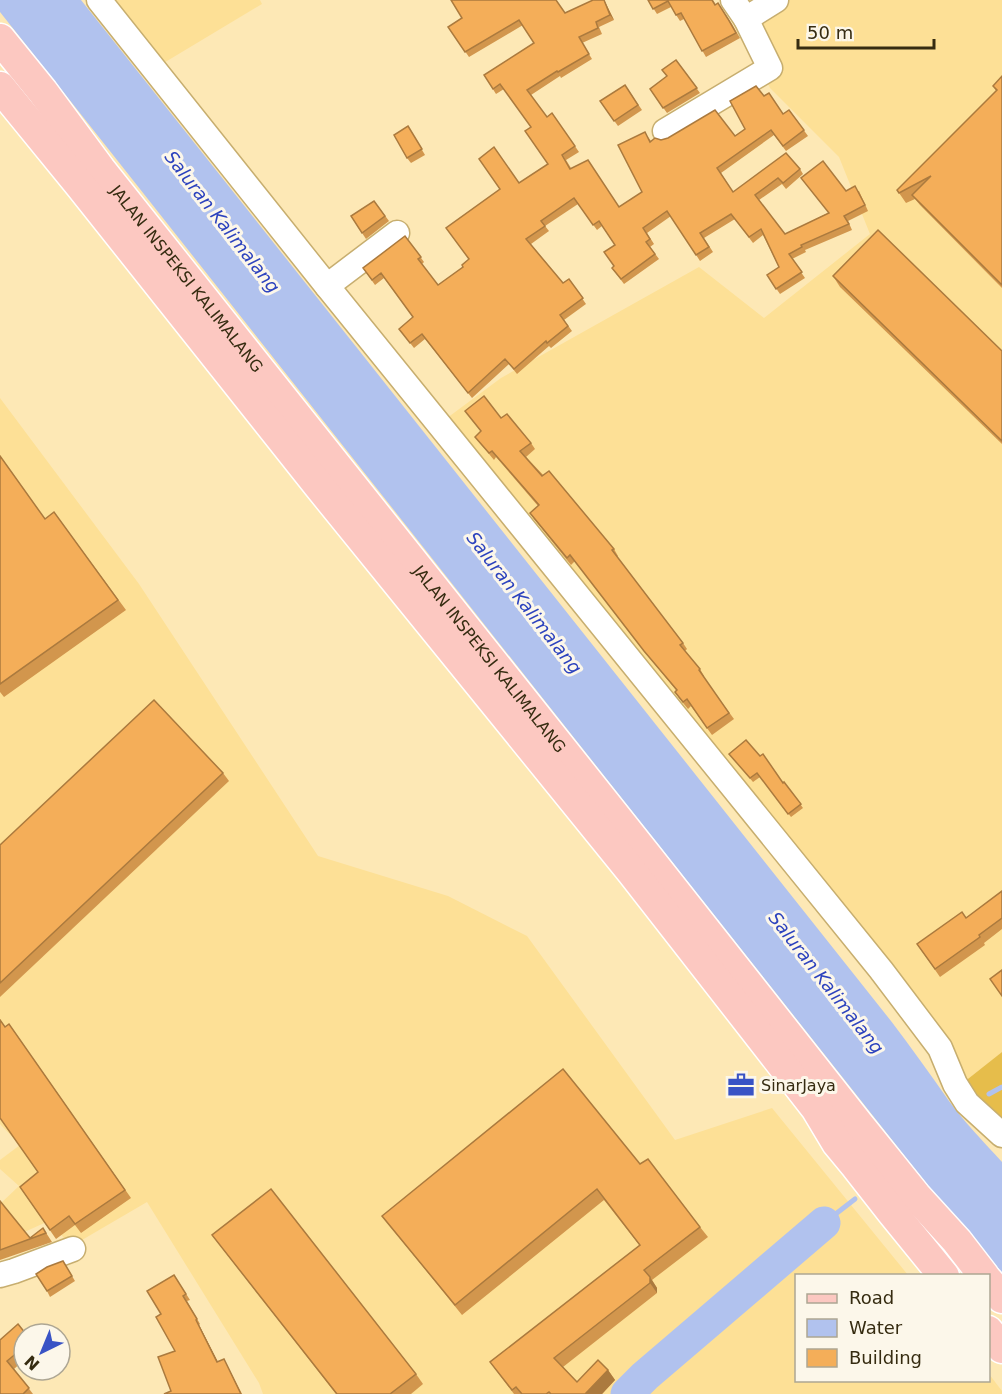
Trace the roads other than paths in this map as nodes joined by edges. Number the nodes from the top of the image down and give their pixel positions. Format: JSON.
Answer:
{"nodes":[{"id":1,"x":99,"y":0,"type":"edge"},
{"id":2,"x":776,"y":0,"type":"edge"},
{"id":3,"x":739,"y":10,"type":"edge"},
{"id":4,"x":0,"y":39,"type":"edge"},
{"id":5,"x":43,"y":92,"type":"junction"},
{"id":6,"x":5,"y":103,"type":"edge"},
{"id":7,"x":665,"y":131,"type":"dead end"},
{"id":8,"x":397,"y":233,"type":"dead end"},
{"id":9,"x":327,"y":286,"type":"junction"},
{"id":10,"x":330,"y":479,"type":"junction"},
{"id":11,"x":639,"y":864,"type":"junction"},
{"id":12,"x":1002,"y":1136,"type":"edge"},
{"id":13,"x":73,"y":1249,"type":"dead end"},
{"id":14,"x":943,"y":1274,"type":"edge"},
{"id":15,"x":983,"y":1274,"type":"edge"},
{"id":16,"x":0,"y":1275,"type":"edge"},
{"id":17,"x":990,"y":1283,"type":"edge"},
{"id":18,"x":1002,"y":1298,"type":"edge"},
{"id":19,"x":990,"y":1333,"type":"edge"},
{"id":20,"x":1002,"y":1348,"type":"edge"}],
"edges":[{"from":1,"to":9,"type":"street"},
{"from":2,"to":3,"type":"street"},
{"from":3,"to":7,"type":"street"},
{"from":4,"to":5,"type":"main road","name":"JALAN INSPEKSI KALIMALANG"},
{"from":5,"to":6,"type":"street"},
{"from":5,"to":10,"type":"main road","name":"JALAN INSPEKSI KALIMALANG"},
{"from":6,"to":10,"type":"main road","name":"JALAN INSPEKSI KALIMALANG"},
{"from":8,"to":9,"type":"street"},
{"from":9,"to":12,"type":"street"},
{"from":10,"to":11,"type":"main road","name":"JALAN INSPEKSI KALIMALANG"},
{"from":11,"to":14,"type":"main road","name":"JALAN INSPEKSI KALIMALANG"},
{"from":11,"to":15,"type":"main road","name":"JALAN INSPEKSI KALIMALANG"},
{"from":13,"to":16,"type":"street"},
{"from":17,"to":18,"type":"main road"},
{"from":19,"to":20,"type":"main road"}]}
